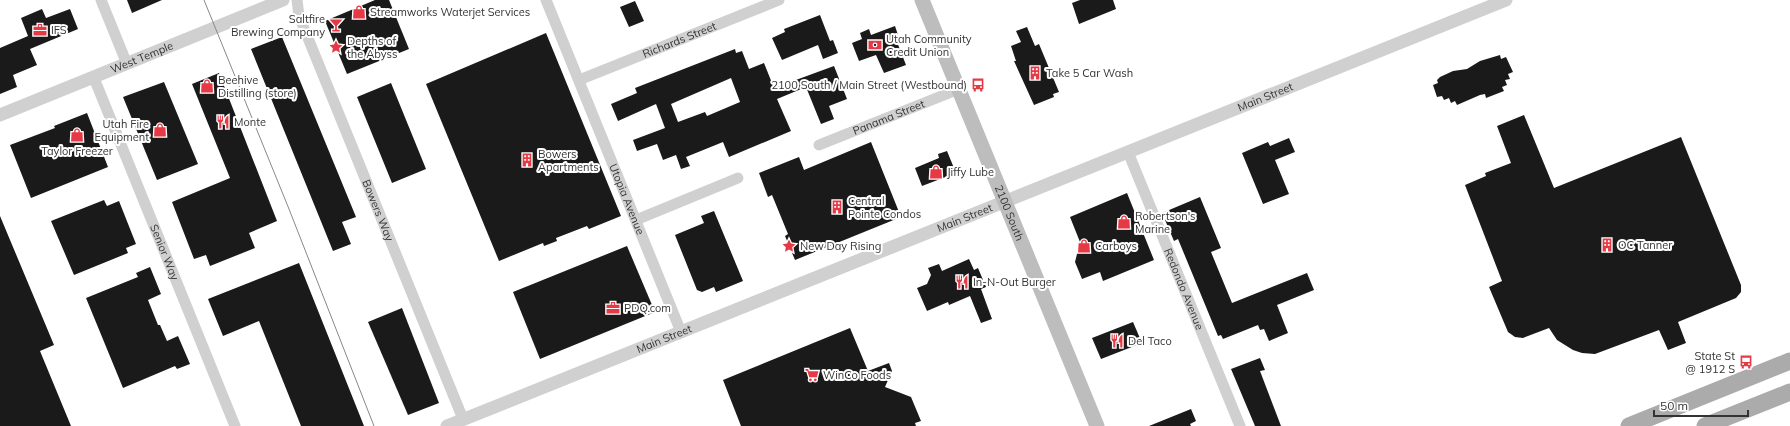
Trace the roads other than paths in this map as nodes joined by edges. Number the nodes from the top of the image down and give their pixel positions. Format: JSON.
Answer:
{"nodes":[{"id":1,"x":101,"y":0,"type":"edge"},
{"id":2,"x":283,"y":0,"type":"edge"},
{"id":3,"x":297,"y":0,"type":"edge"},
{"id":4,"x":546,"y":0,"type":"edge"},
{"id":5,"x":779,"y":0,"type":"edge"},
{"id":6,"x":922,"y":0,"type":"edge"},
{"id":7,"x":1506,"y":0,"type":"edge"},
{"id":8,"x":1482,"y":4,"type":"edge"},
{"id":9,"x":127,"y":64,"type":"junction"},
{"id":10,"x":94,"y":78,"type":"junction"},
{"id":11,"x":579,"y":80,"type":"junction"},
{"id":12,"x":959,"y":89,"type":"junction"},
{"id":13,"x":0,"y":116,"type":"edge"},
{"id":14,"x":819,"y":145,"type":"dead end"},
{"id":15,"x":1128,"y":152,"type":"junction"},
{"id":16,"x":738,"y":178,"type":"dead end"},
{"id":17,"x":1005,"y":202,"type":"junction"},
{"id":18,"x":636,"y":220,"type":"junction"},
{"id":19,"x":681,"y":332,"type":"junction"},
{"id":20,"x":1790,"y":361,"type":"edge"},
{"id":21,"x":1790,"y":392,"type":"edge"},
{"id":22,"x":463,"y":419,"type":"junction"},
{"id":23,"x":236,"y":426,"type":"edge"},
{"id":24,"x":447,"y":426,"type":"edge"},
{"id":25,"x":1097,"y":426,"type":"edge"},
{"id":26,"x":1240,"y":426,"type":"edge"},
{"id":27,"x":1629,"y":426,"type":"edge"},
{"id":28,"x":1705,"y":426,"type":"edge"}],
"edges":[{"from":1,"to":9,"type":"street"},
{"from":2,"to":9,"type":"street","name":"West Temple"},
{"from":3,"to":22,"type":"street","name":"Bowers Way"},
{"from":4,"to":11,"type":"street","name":"Utopia Avenue"},
{"from":5,"to":11,"type":"street","name":"Richards Street"},
{"from":6,"to":12,"type":"main road","name":"2100 South"},
{"from":7,"to":8,"type":"street","name":"Main Street"},
{"from":8,"to":15,"type":"street","name":"Main Street"},
{"from":9,"to":10,"type":"street","name":"West Temple"},
{"from":10,"to":13,"type":"street","name":"West Temple"},
{"from":10,"to":23,"type":"street","name":"Senior Way"},
{"from":11,"to":18,"type":"street","name":"Utopia Avenue"},
{"from":12,"to":14,"type":"street","name":"Panama Street"},
{"from":12,"to":17,"type":"main road","name":"2100 South"},
{"from":15,"to":17,"type":"street","name":"Main Street"},
{"from":15,"to":26,"type":"street","name":"Redondo Avenue"},
{"from":16,"to":18,"type":"street"},
{"from":17,"to":19,"type":"street","name":"Main Street"},
{"from":17,"to":25,"type":"main road","name":"2100 South"},
{"from":18,"to":19,"type":"street","name":"Utopia Avenue"},
{"from":19,"to":22,"type":"street","name":"Main Street"},
{"from":20,"to":27,"type":"main road"},
{"from":21,"to":28,"type":"main road"},
{"from":22,"to":24,"type":"street","name":"Main Street"}]}
